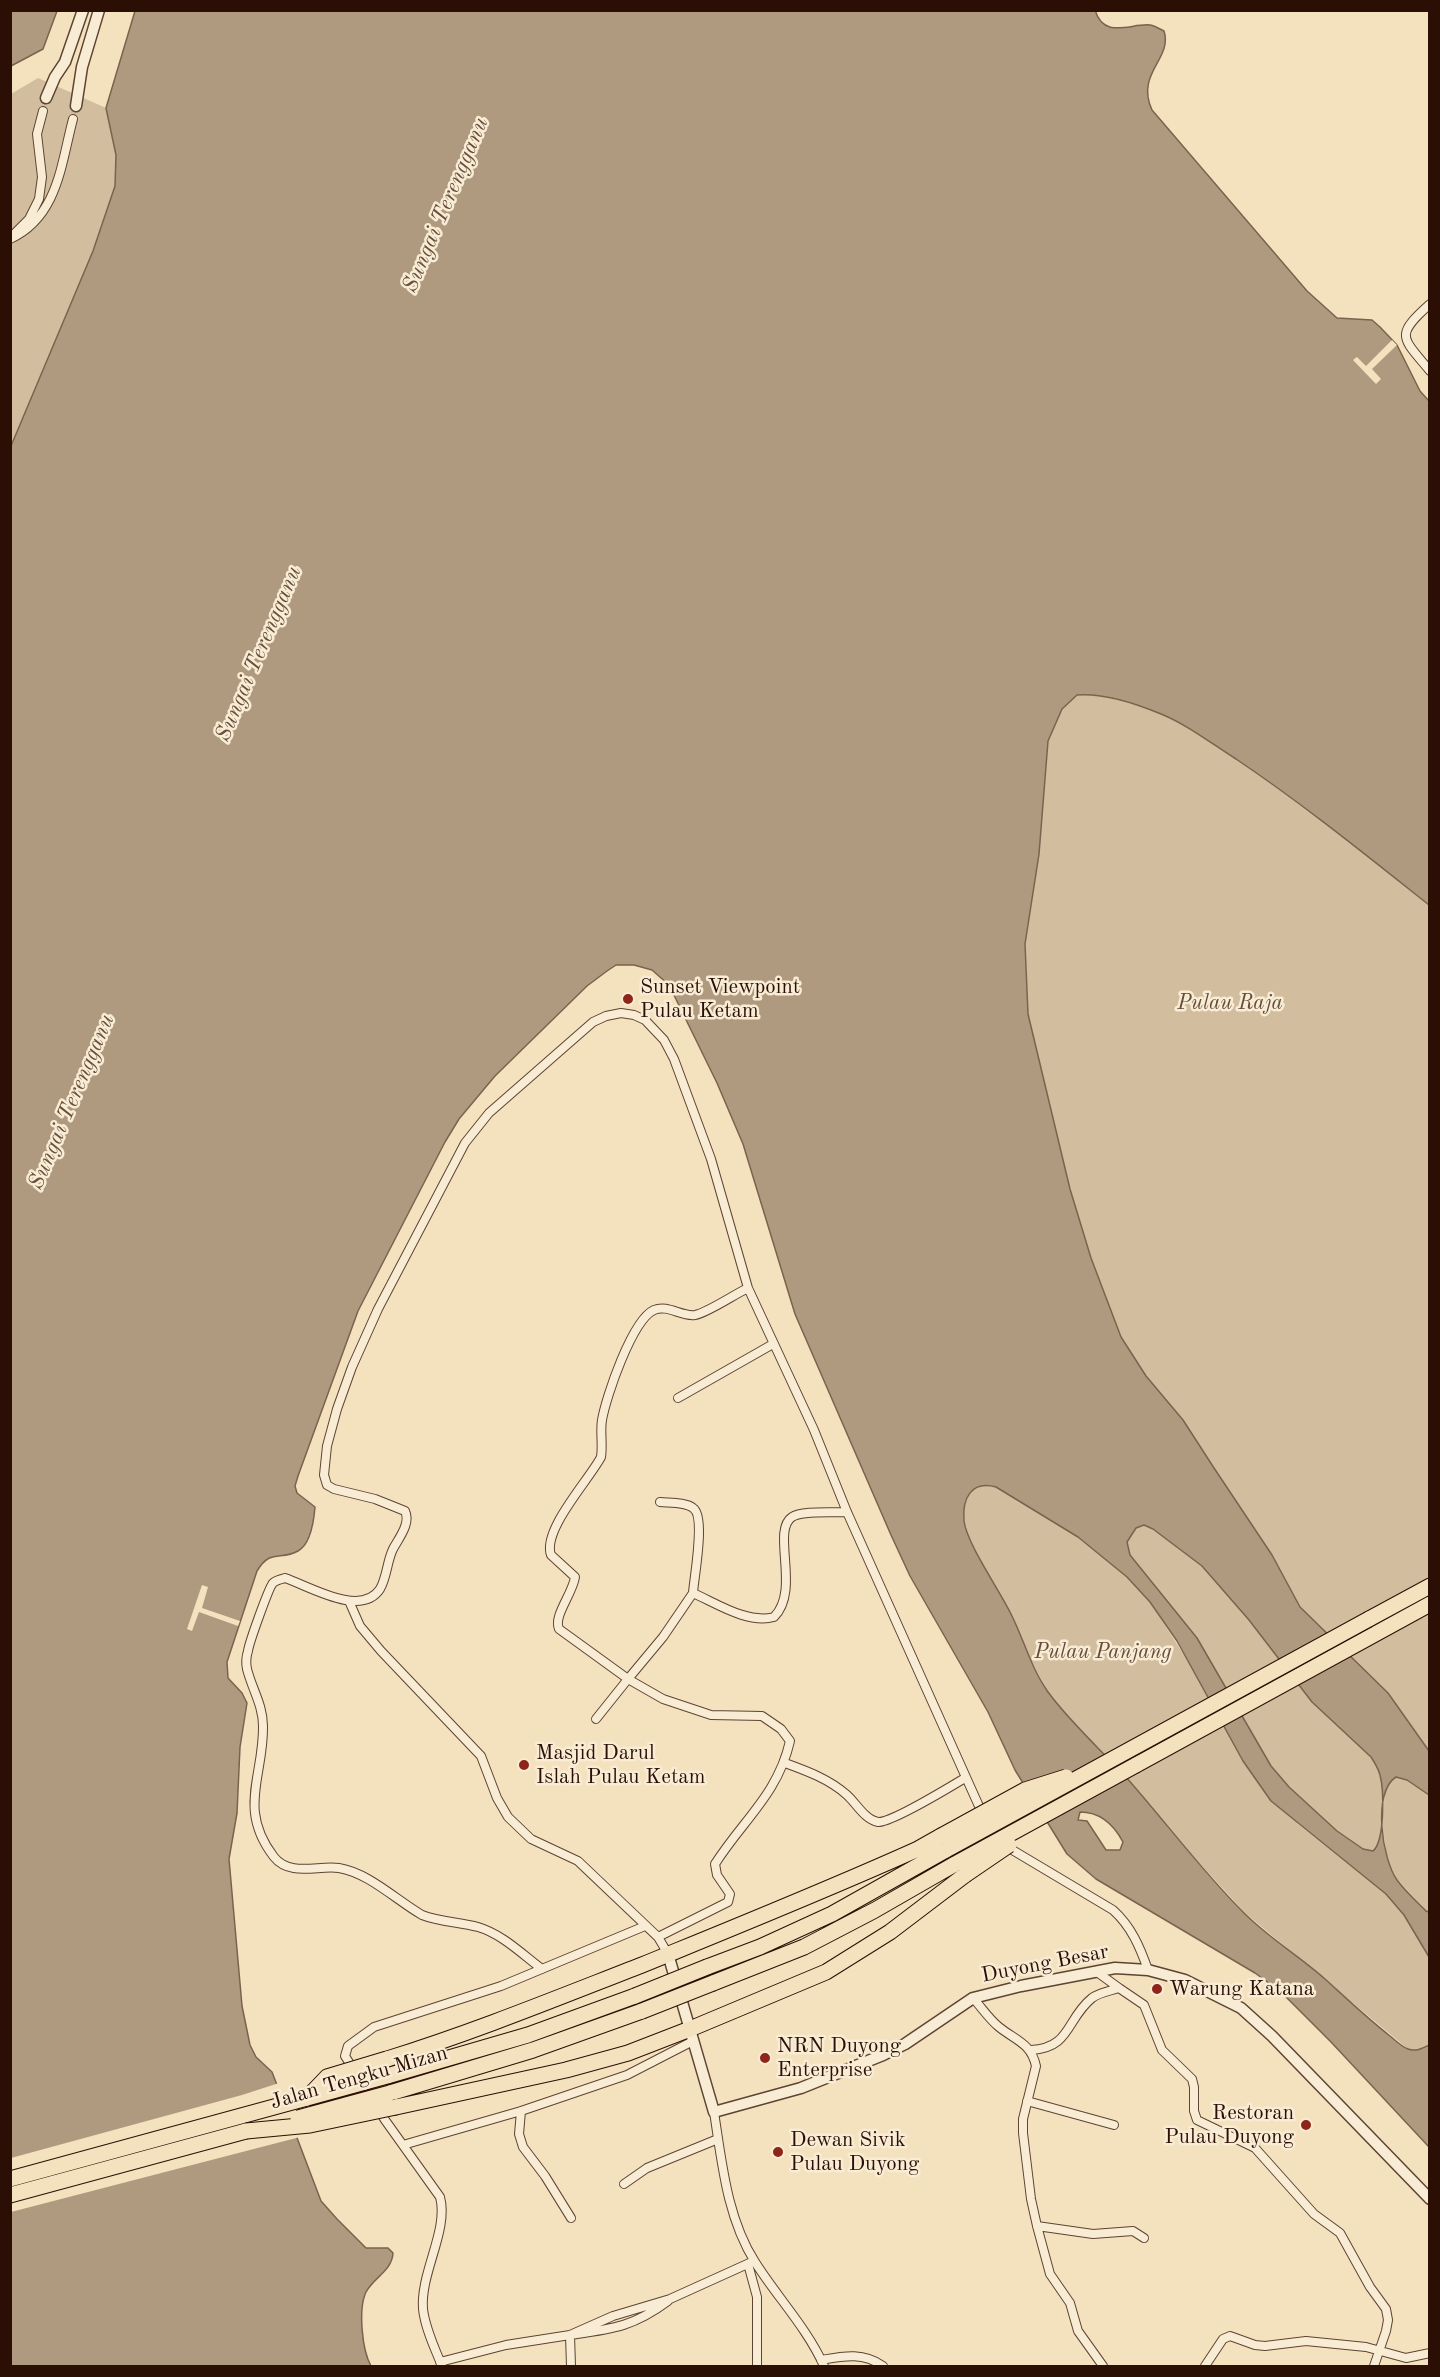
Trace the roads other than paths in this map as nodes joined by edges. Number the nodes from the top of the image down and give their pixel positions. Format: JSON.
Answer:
{"nodes":[{"id":1,"x":83,"y":10,"type":"edge"},
{"id":2,"x":99,"y":10,"type":"edge"},
{"id":3,"x":46,"y":98,"type":"dead end"},
{"id":4,"x":76,"y":106,"type":"dead end"},
{"id":5,"x":43,"y":111,"type":"dead end"},
{"id":6,"x":73,"y":118,"type":"dead end"},
{"id":7,"x":10,"y":238,"type":"edge"},
{"id":8,"x":1430,"y":304,"type":"edge"},
{"id":9,"x":1430,"y":371,"type":"edge"},
{"id":10,"x":748,"y":1288,"type":"junction"},
{"id":11,"x":772,"y":1344,"type":"junction"},
{"id":12,"x":678,"y":1398,"type":"dead end"},
{"id":13,"x":660,"y":1502,"type":"dead end"},
{"id":14,"x":847,"y":1512,"type":"junction"},
{"id":15,"x":1430,"y":1586,"type":"edge"},
{"id":16,"x":693,"y":1593,"type":"junction"},
{"id":17,"x":349,"y":1601,"type":"junction"},
{"id":18,"x":1430,"y":1604,"type":"edge"},
{"id":19,"x":628,"y":1679,"type":"junction"},
{"id":20,"x":596,"y":1719,"type":"dead end"},
{"id":21,"x":785,"y":1763,"type":"junction"},
{"id":22,"x":965,"y":1778,"type":"junction"},
{"id":23,"x":944,"y":1843,"type":"junction"},
{"id":24,"x":960,"y":1869,"type":"junction"},
{"id":25,"x":645,"y":1926,"type":"junction"},
{"id":26,"x":658,"y":1937,"type":"junction"},
{"id":27,"x":668,"y":1954,"type":"junction"},
{"id":28,"x":542,"y":1969,"type":"junction"},
{"id":29,"x":1148,"y":1970,"type":"junction"},
{"id":30,"x":1097,"y":1972,"type":"junction"},
{"id":31,"x":1119,"y":1988,"type":"junction"},
{"id":32,"x":974,"y":1998,"type":"junction"},
{"id":33,"x":692,"y":2035,"type":"junction"},
{"id":34,"x":1031,"y":2050,"type":"junction"},
{"id":35,"x":307,"y":2098,"type":"junction"},
{"id":36,"x":393,"y":2100,"type":"junction"},
{"id":37,"x":1027,"y":2101,"type":"junction"},
{"id":38,"x":521,"y":2111,"type":"junction"},
{"id":39,"x":714,"y":2112,"type":"junction"},
{"id":40,"x":1114,"y":2125,"type":"dead end"},
{"id":41,"x":718,"y":2139,"type":"junction"},
{"id":42,"x":403,"y":2145,"type":"junction"},
{"id":43,"x":10,"y":2179,"type":"edge"},
{"id":44,"x":624,"y":2184,"type":"dead end"},
{"id":45,"x":10,"y":2195,"type":"edge"},
{"id":46,"x":1430,"y":2199,"type":"edge"},
{"id":47,"x":572,"y":2218,"type":"dead end"},
{"id":48,"x":1036,"y":2226,"type":"junction"},
{"id":49,"x":1144,"y":2238,"type":"dead end"},
{"id":50,"x":751,"y":2263,"type":"junction"},
{"id":51,"x":670,"y":2299,"type":"junction"},
{"id":52,"x":570,"y":2335,"type":"junction"},
{"id":53,"x":1380,"y":2350,"type":"junction"},
{"id":54,"x":1430,"y":2353,"type":"edge"},
{"id":55,"x":822,"y":2363,"type":"edge"},
{"id":56,"x":441,"y":2364,"type":"edge"},
{"id":57,"x":571,"y":2367,"type":"edge"},
{"id":58,"x":757,"y":2367,"type":"edge"},
{"id":59,"x":883,"y":2367,"type":"edge"},
{"id":60,"x":1103,"y":2367,"type":"edge"},
{"id":61,"x":1205,"y":2367,"type":"edge"},
{"id":62,"x":1374,"y":2367,"type":"edge"}],
"edges":[{"from":1,"to":3,"type":"street"},
{"from":2,"to":4,"type":"street"},
{"from":5,"to":7,"type":"street"},
{"from":6,"to":7,"type":"street"},
{"from":8,"to":9,"type":"street"},
{"from":10,"to":11,"type":"street"},
{"from":10,"to":17,"type":"street"},
{"from":10,"to":19,"type":"street"},
{"from":11,"to":12,"type":"street"},
{"from":11,"to":14,"type":"street"},
{"from":13,"to":16,"type":"street"},
{"from":14,"to":16,"type":"street"},
{"from":14,"to":22,"type":"street"},
{"from":15,"to":23,"type":"highway","bridge":true},
{"from":16,"to":19,"type":"street"},
{"from":17,"to":25,"type":"street"},
{"from":17,"to":28,"type":"street"},
{"from":18,"to":24,"type":"highway","bridge":true},
{"from":19,"to":20,"type":"street"},
{"from":19,"to":21,"type":"street"},
{"from":21,"to":22,"type":"street"},
{"from":21,"to":26,"type":"street"},
{"from":22,"to":29,"type":"street"},
{"from":23,"to":27,"type":"highway"},
{"from":23,"to":35,"type":"highway","name":"Jalan Tengku Mizan","bridge":true},
{"from":24,"to":33,"type":"highway"},
{"from":24,"to":36,"type":"highway","name":"Jalan Tengku Mizan","bridge":true},
{"from":25,"to":26,"type":"street"},
{"from":25,"to":28,"type":"street"},
{"from":26,"to":27,"type":"street"},
{"from":27,"to":33,"type":"street"},
{"from":27,"to":35,"type":"highway","bridge":true},
{"from":28,"to":42,"type":"street"},
{"from":29,"to":30,"type":"street","name":"Duyong Besar"},
{"from":29,"to":46,"type":"street","name":"Duyong Besar"},
{"from":30,"to":31,"type":"street"},
{"from":30,"to":32,"type":"street","name":"Duyong Besar"},
{"from":31,"to":34,"type":"street"},
{"from":31,"to":53,"type":"street"},
{"from":32,"to":34,"type":"street"},
{"from":32,"to":39,"type":"street","name":"Duyong Besar"},
{"from":33,"to":36,"type":"highway"},
{"from":33,"to":38,"type":"street"},
{"from":33,"to":39,"type":"street"},
{"from":34,"to":37,"type":"street"},
{"from":35,"to":43,"type":"highway","name":"Jalan Tengku Mizan"},
{"from":36,"to":45,"type":"highway","bridge":true},
{"from":37,"to":40,"type":"street"},
{"from":37,"to":48,"type":"street"},
{"from":38,"to":42,"type":"street"},
{"from":38,"to":47,"type":"street"},
{"from":39,"to":41,"type":"street"},
{"from":41,"to":44,"type":"street"},
{"from":41,"to":50,"type":"street"},
{"from":42,"to":56,"type":"street"},
{"from":48,"to":49,"type":"street"},
{"from":48,"to":60,"type":"street"},
{"from":50,"to":51,"type":"street"},
{"from":50,"to":55,"type":"street"},
{"from":50,"to":58,"type":"street"},
{"from":51,"to":52,"type":"street"},
{"from":51,"to":52,"type":"street"},
{"from":52,"to":56,"type":"street"},
{"from":52,"to":57,"type":"street"},
{"from":53,"to":54,"type":"street"},
{"from":53,"to":61,"type":"street"},
{"from":53,"to":62,"type":"street"},
{"from":55,"to":59,"type":"street"}]}
